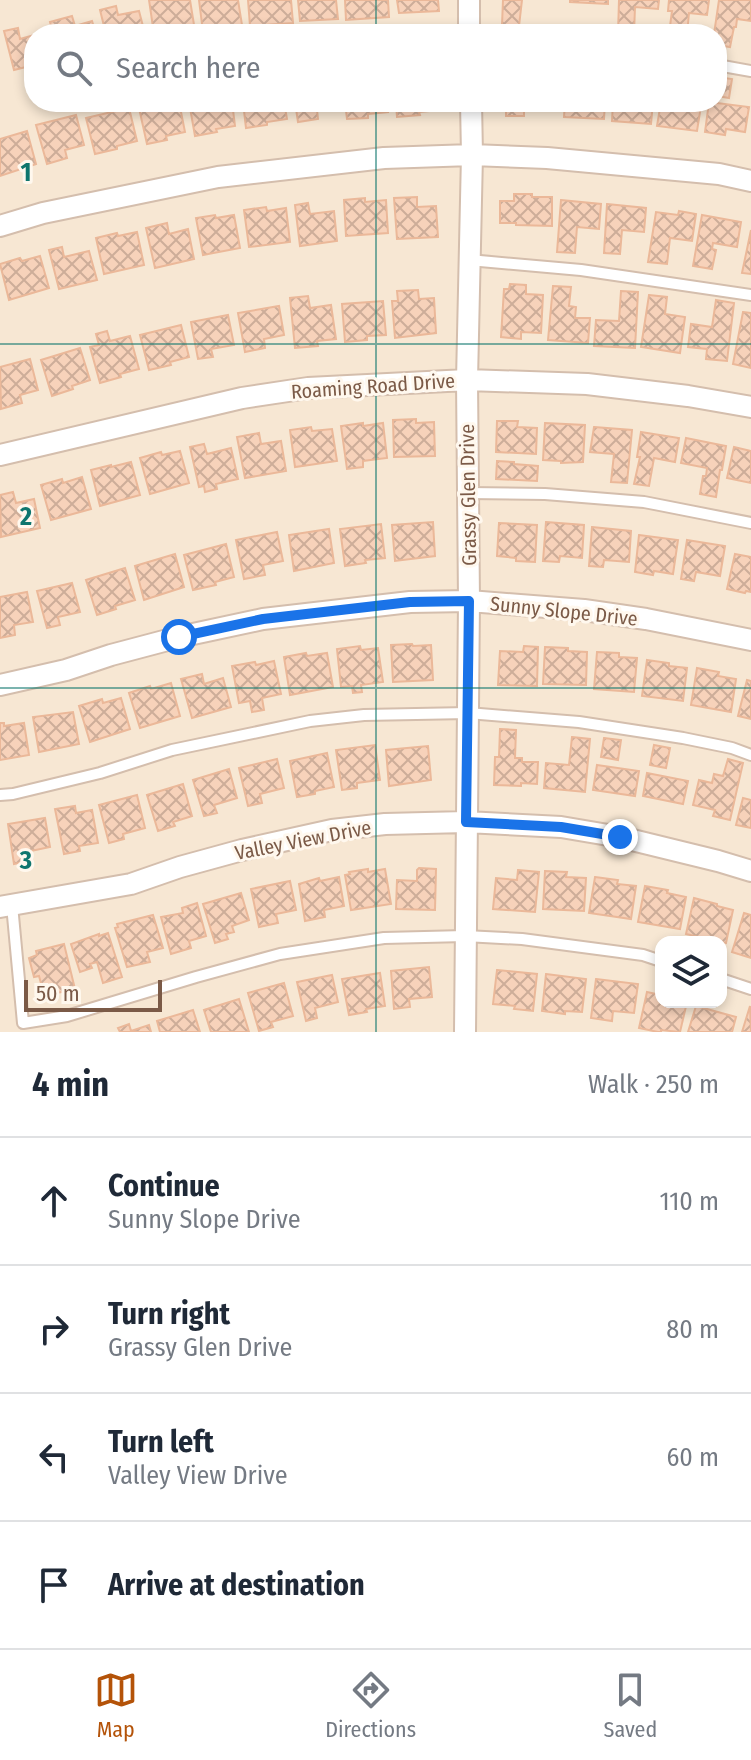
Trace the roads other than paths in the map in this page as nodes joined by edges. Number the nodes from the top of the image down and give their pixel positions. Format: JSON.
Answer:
{"nodes":[{"id":1,"x":469,"y":0,"type":"edge"},
{"id":2,"x":469,"y":24,"type":"edge"},
{"id":3,"x":727,"y":67,"type":"edge"},
{"id":4,"x":751,"y":71,"type":"edge"},
{"id":5,"x":471,"y":112,"type":"edge"},
{"id":6,"x":472,"y":155,"type":"junction"},
{"id":7,"x":751,"y":181,"type":"edge"},
{"id":8,"x":0,"y":226,"type":"edge"},
{"id":9,"x":469,"y":260,"type":"junction"},
{"id":10,"x":751,"y":295,"type":"edge"},
{"id":11,"x":467,"y":380,"type":"junction"},
{"id":12,"x":751,"y":407,"type":"edge"},
{"id":13,"x":0,"y":455,"type":"edge"},
{"id":14,"x":468,"y":493,"type":"junction"},
{"id":15,"x":751,"y":523,"type":"edge"},
{"id":16,"x":469,"y":601,"type":"junction"},
{"id":17,"x":751,"y":640,"type":"edge"},
{"id":18,"x":0,"y":685,"type":"edge"},
{"id":19,"x":468,"y":713,"type":"junction"},
{"id":20,"x":751,"y":755,"type":"edge"},
{"id":21,"x":0,"y":795,"type":"edge"},
{"id":22,"x":466,"y":822,"type":"junction"},
{"id":23,"x":751,"y":871,"type":"edge"},
{"id":24,"x":6,"y":906,"type":"edge"},
{"id":25,"x":465,"y":936,"type":"junction"},
{"id":26,"x":655,"y":959,"type":"edge"},
{"id":27,"x":727,"y":981,"type":"edge"},
{"id":28,"x":751,"y":989,"type":"edge"},
{"id":29,"x":465,"y":1032,"type":"edge"}],
"edges":[{"from":1,"to":2,"type":"street"},
{"from":3,"to":4,"type":"lane"},
{"from":5,"to":6,"type":"street","name":"Grassy Glen Drive"},
{"from":6,"to":7,"type":"street"},
{"from":6,"to":8,"type":"street"},
{"from":6,"to":9,"type":"street","name":"Grassy Glen Drive"},
{"from":9,"to":10,"type":"lane"},
{"from":9,"to":11,"type":"street","name":"Grassy Glen Drive"},
{"from":11,"to":12,"type":"street","name":"Roaming Road Drive"},
{"from":11,"to":13,"type":"street","name":"Roaming Road Drive"},
{"from":11,"to":14,"type":"street","name":"Grassy Glen Drive"},
{"from":14,"to":15,"type":"lane"},
{"from":14,"to":16,"type":"street","name":"Grassy Glen Drive"},
{"from":16,"to":17,"type":"street","name":"Sunny Slope Drive"},
{"from":16,"to":18,"type":"street","name":"Sunny Slope Drive"},
{"from":16,"to":19,"type":"street","name":"Grassy Glen Drive"},
{"from":19,"to":20,"type":"lane"},
{"from":19,"to":21,"type":"lane"},
{"from":19,"to":22,"type":"street","name":"Grassy Glen Drive"},
{"from":22,"to":23,"type":"street","name":"Valley View Drive"},
{"from":22,"to":24,"type":"street","name":"Valley View Drive"},
{"from":22,"to":25,"type":"street","name":"Grassy Glen Drive"},
{"from":24,"to":25,"type":"lane"},
{"from":25,"to":26,"type":"lane"},
{"from":25,"to":29,"type":"street","name":"Grassy Glen Drive"},
{"from":27,"to":28,"type":"lane"}]}
